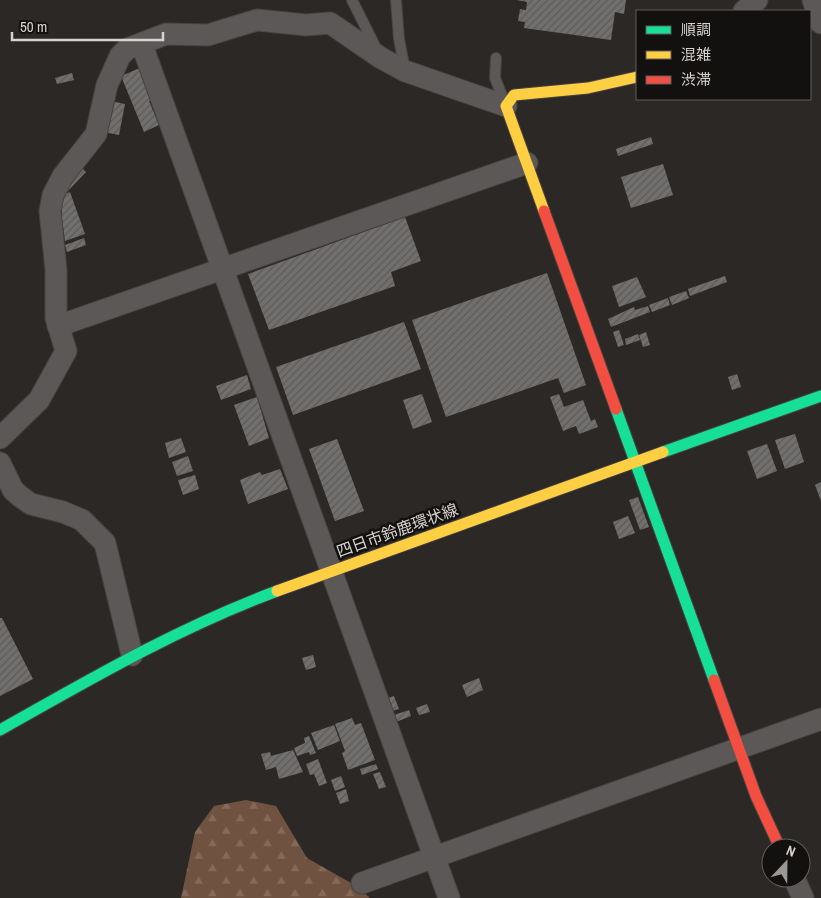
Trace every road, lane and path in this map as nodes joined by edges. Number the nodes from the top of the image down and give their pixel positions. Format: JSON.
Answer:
{"nodes":[{"id":1,"x":352,"y":0,"type":"edge"},
{"id":2,"x":396,"y":0,"type":"edge"},
{"id":3,"x":757,"y":0,"type":"edge"},
{"id":4,"x":813,"y":0,"type":"edge"},
{"id":5,"x":745,"y":10,"type":"edge"},
{"id":6,"x":821,"y":23,"type":"edge"},
{"id":7,"x":142,"y":44,"type":"junction"},
{"id":8,"x":381,"y":58,"type":"junction"},
{"id":9,"x":496,"y":58,"type":"dead end"},
{"id":10,"x":405,"y":71,"type":"junction"},
{"id":11,"x":636,"y":77,"type":"edge"},
{"id":12,"x":506,"y":106,"type":"junction"},
{"id":13,"x":527,"y":163,"type":"junction"},
{"id":14,"x":222,"y":268,"type":"junction"},
{"id":15,"x":58,"y":326,"type":"junction"},
{"id":16,"x":821,"y":396,"type":"edge"},
{"id":17,"x":0,"y":438,"type":"edge"},
{"id":18,"x":635,"y":462,"type":"junction"},
{"id":19,"x":0,"y":463,"type":"edge"},
{"id":20,"x":331,"y":571,"type":"junction"},
{"id":21,"x":132,"y":655,"type":"junction"},
{"id":22,"x":821,"y":719,"type":"edge"},
{"id":23,"x":0,"y":730,"type":"edge"},
{"id":24,"x":739,"y":749,"type":"junction"},
{"id":25,"x":775,"y":838,"type":"edge"},
{"id":26,"x":434,"y":857,"type":"junction"},
{"id":27,"x":362,"y":883,"type":"dead end"},
{"id":28,"x":449,"y":898,"type":"edge"}],
"edges":[{"from":1,"to":8,"type":"lane"},
{"from":2,"to":10,"type":"lane"},
{"from":3,"to":5,"type":"street"},
{"from":4,"to":6,"type":"street"},
{"from":7,"to":8,"type":"street"},
{"from":7,"to":14,"type":"street"},
{"from":7,"to":15,"type":"street"},
{"from":8,"to":10,"type":"street"},
{"from":9,"to":12,"type":"lane"},
{"from":10,"to":12,"type":"street"},
{"from":11,"to":12,"type":"street"},
{"from":12,"to":13,"type":"street"},
{"from":13,"to":14,"type":"street"},
{"from":13,"to":18,"type":"street"},
{"from":14,"to":15,"type":"street"},
{"from":14,"to":20,"type":"street"},
{"from":15,"to":17,"type":"street"},
{"from":16,"to":18,"type":"street","name":"四日市鈴鹿環状線"},
{"from":18,"to":20,"type":"street","name":"四日市鈴鹿環状線"},
{"from":18,"to":24,"type":"street"},
{"from":19,"to":21,"type":"street"},
{"from":20,"to":21,"type":"street","name":"四日市鈴鹿環状線"},
{"from":20,"to":26,"type":"street"},
{"from":21,"to":23,"type":"street","name":"四日市鈴鹿環状線"},
{"from":22,"to":24,"type":"street"},
{"from":24,"to":25,"type":"street"},
{"from":24,"to":26,"type":"street"},
{"from":26,"to":27,"type":"street"},
{"from":26,"to":28,"type":"street"}]}
